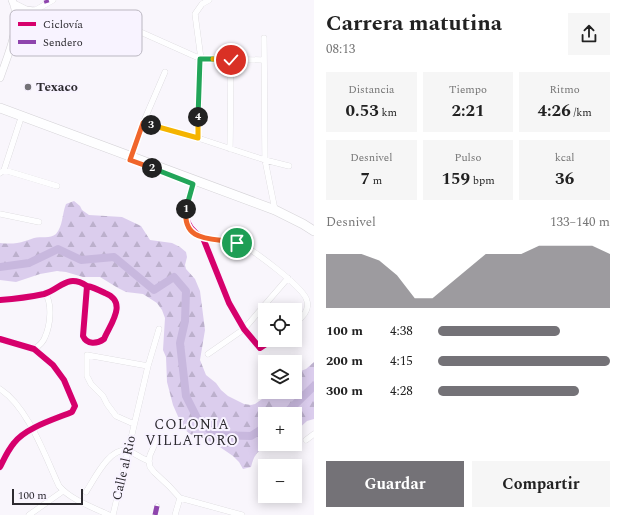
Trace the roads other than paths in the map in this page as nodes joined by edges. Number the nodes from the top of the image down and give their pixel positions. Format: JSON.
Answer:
{"nodes":[{"id":1,"x":53,"y":0,"type":"edge"},
{"id":2,"x":208,"y":0,"type":"edge"},
{"id":3,"x":13,"y":2,"type":"edge"},
{"id":4,"x":46,"y":2,"type":"edge"},
{"id":5,"x":26,"y":10,"type":"edge"},
{"id":6,"x":35,"y":10,"type":"edge"},
{"id":7,"x":142,"y":33,"type":"edge"},
{"id":8,"x":264,"y":38,"type":"dead end"},
{"id":9,"x":10,"y":45,"type":"edge"},
{"id":10,"x":200,"y":59,"type":"junction"},
{"id":11,"x":231,"y":60,"type":"junction"},
{"id":12,"x":263,"y":60,"type":"junction"},
{"id":13,"x":165,"y":72,"type":"dead end"},
{"id":14,"x":0,"y":76,"type":"edge"},
{"id":15,"x":0,"y":108,"type":"edge"},
{"id":16,"x":0,"y":114,"type":"edge"},
{"id":17,"x":20,"y":121,"type":"junction"},
{"id":18,"x":143,"y":123,"type":"junction"},
{"id":19,"x":198,"y":138,"type":"junction"},
{"id":20,"x":230,"y":149,"type":"junction"},
{"id":21,"x":131,"y":158,"type":"junction"},
{"id":22,"x":265,"y":160,"type":"junction"},
{"id":23,"x":289,"y":166,"type":"dead end"},
{"id":24,"x":2,"y":172,"type":"edge"},
{"id":25,"x":193,"y":184,"type":"junction"},
{"id":26,"x":56,"y":186,"type":"dead end"},
{"id":27,"x":274,"y":210,"type":"junction"},
{"id":28,"x":0,"y":214,"type":"edge"},
{"id":29,"x":39,"y":222,"type":"dead end"},
{"id":30,"x":314,"y":231,"type":"edge"},
{"id":31,"x":314,"y":237,"type":"edge"},
{"id":32,"x":203,"y":238,"type":"junction"},
{"id":33,"x":288,"y":278,"type":"junction"},
{"id":34,"x":87,"y":286,"type":"junction"},
{"id":35,"x":45,"y":293,"type":"junction"},
{"id":36,"x":0,"y":300,"type":"edge"},
{"id":37,"x":302,"y":318,"type":"edge"},
{"id":38,"x":159,"y":329,"type":"dead end"},
{"id":39,"x":244,"y":329,"type":"junction"},
{"id":40,"x":0,"y":339,"type":"edge"},
{"id":41,"x":258,"y":346,"type":"edge"},
{"id":42,"x":34,"y":349,"type":"junction"},
{"id":43,"x":208,"y":354,"type":"dead end"},
{"id":44,"x":148,"y":366,"type":"junction"},
{"id":45,"x":0,"y":389,"type":"edge"},
{"id":46,"x":134,"y":424,"type":"junction"},
{"id":47,"x":32,"y":429,"type":"junction"},
{"id":48,"x":314,"y":434,"type":"edge"},
{"id":49,"x":158,"y":437,"type":"dead end"},
{"id":50,"x":306,"y":440,"type":"dead end"},
{"id":51,"x":128,"y":451,"type":"junction"},
{"id":52,"x":149,"y":461,"type":"junction"},
{"id":53,"x":0,"y":467,"type":"edge"},
{"id":54,"x":63,"y":491,"type":"junction"},
{"id":55,"x":86,"y":492,"type":"dead end"},
{"id":56,"x":180,"y":498,"type":"junction"},
{"id":57,"x":157,"y":506,"type":"dead end"},
{"id":58,"x":29,"y":515,"type":"edge"},
{"id":59,"x":109,"y":515,"type":"edge"},
{"id":60,"x":113,"y":515,"type":"edge"},
{"id":61,"x":155,"y":515,"type":"edge"},
{"id":62,"x":176,"y":515,"type":"edge"},
{"id":63,"x":242,"y":515,"type":"edge"}],
"edges":[{"from":1,"to":4,"type":"street"},
{"from":2,"to":10,"type":"street"},
{"from":3,"to":5,"type":"street"},
{"from":4,"to":6,"type":"street"},
{"from":7,"to":10,"type":"street"},
{"from":8,"to":12,"type":"street"},
{"from":9,"to":14,"type":"street"},
{"from":10,"to":11,"type":"street"},
{"from":10,"to":19,"type":"street"},
{"from":11,"to":12,"type":"street"},
{"from":11,"to":20,"type":"street"},
{"from":12,"to":22,"type":"street"},
{"from":13,"to":18,"type":"street"},
{"from":15,"to":21,"type":"main road"},
{"from":16,"to":17,"type":"main road"},
{"from":17,"to":21,"type":"main road"},
{"from":17,"to":24,"type":"street"},
{"from":18,"to":19,"type":"street"},
{"from":18,"to":21,"type":"street"},
{"from":19,"to":20,"type":"street"},
{"from":20,"to":22,"type":"street"},
{"from":21,"to":25,"type":"main road"},
{"from":21,"to":27,"type":"main road"},
{"from":22,"to":23,"type":"street"},
{"from":22,"to":27,"type":"street"},
{"from":24,"to":26,"type":"street"},
{"from":25,"to":31,"type":"main road"},
{"from":25,"to":32,"type":"street"},
{"from":27,"to":30,"type":"main road"},
{"from":28,"to":29,"type":"street"},
{"from":32,"to":33,"type":"street"},
{"from":32,"to":39,"type":"street"},
{"from":33,"to":37,"type":"street"},
{"from":33,"to":39,"type":"street"},
{"from":34,"to":34,"type":"street"},
{"from":34,"to":35,"type":"street"},
{"from":35,"to":36,"type":"street"},
{"from":35,"to":42,"type":"street"},
{"from":38,"to":44,"type":"street","name":"Calle al Rio"},
{"from":39,"to":41,"type":"street"},
{"from":39,"to":43,"type":"street"},
{"from":40,"to":42,"type":"street"},
{"from":42,"to":47,"type":"street"},
{"from":44,"to":46,"type":"street","name":"Calle al Rio"},
{"from":44,"to":46,"type":"street"},
{"from":45,"to":47,"type":"street"},
{"from":46,"to":51,"type":"street","name":"Calle al Rio"},
{"from":47,"to":53,"type":"street"},
{"from":47,"to":54,"type":"street"},
{"from":48,"to":50,"type":"street"},
{"from":49,"to":52,"type":"street"},
{"from":51,"to":52,"type":"street"},
{"from":51,"to":55,"type":"street"},
{"from":51,"to":60,"type":"street","name":"Calle al Rio"},
{"from":52,"to":56,"type":"street"},
{"from":54,"to":58,"type":"street"},
{"from":54,"to":59,"type":"street"},
{"from":56,"to":62,"type":"street"},
{"from":56,"to":63,"type":"street"},
{"from":57,"to":61,"type":"street"}]}
